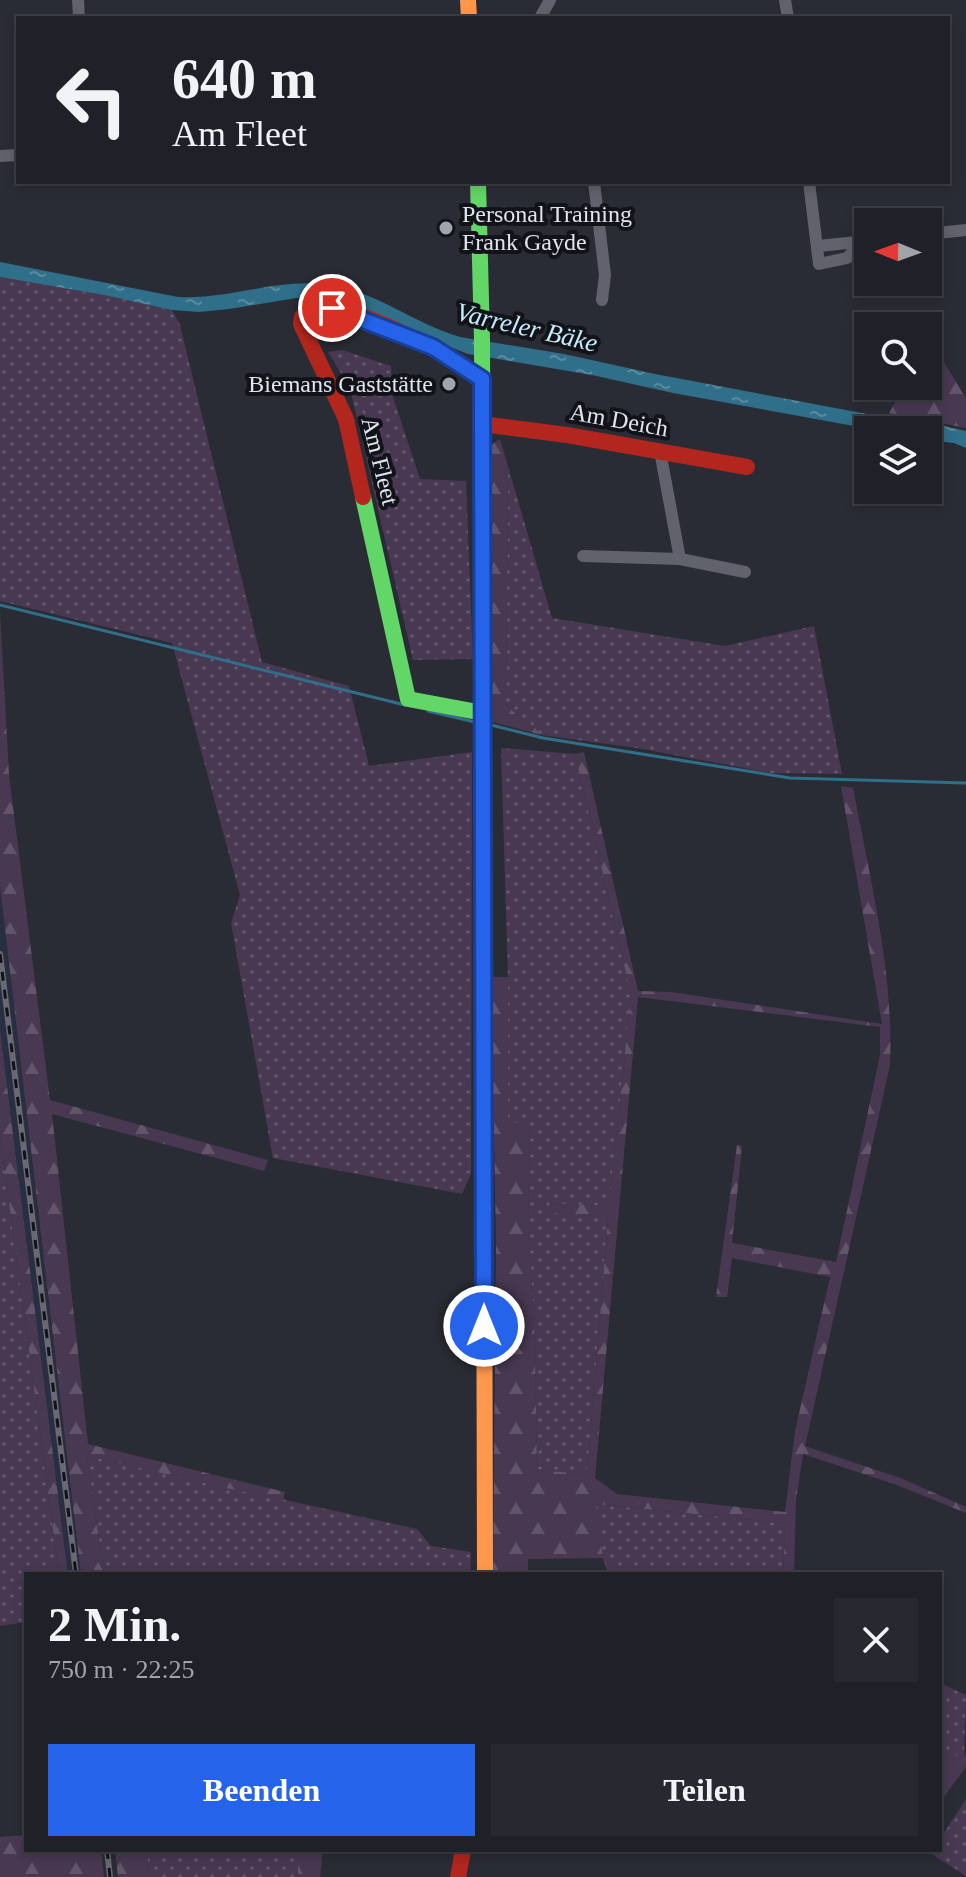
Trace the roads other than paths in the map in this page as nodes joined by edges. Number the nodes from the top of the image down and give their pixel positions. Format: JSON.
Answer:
{"nodes":[{"id":1,"x":478,"y":184,"type":"edge"},
{"id":2,"x":594,"y":184,"type":"edge"},
{"id":3,"x":809,"y":184,"type":"edge"},
{"id":4,"x":966,"y":230,"type":"edge"},
{"id":5,"x":942,"y":233,"type":"edge"},
{"id":6,"x":854,"y":243,"type":"edge"},
{"id":7,"x":602,"y":300,"type":"dead end"},
{"id":8,"x":482,"y":379,"type":"junction"},
{"id":9,"x":482,"y":424,"type":"junction"},
{"id":10,"x":660,"y":451,"type":"junction"},
{"id":11,"x":747,"y":467,"type":"dead end"},
{"id":12,"x":583,"y":556,"type":"dead end"},
{"id":13,"x":680,"y":559,"type":"junction"},
{"id":14,"x":745,"y":572,"type":"dead end"},
{"id":15,"x":482,"y":720,"type":"junction"},
{"id":16,"x":485,"y":1572,"type":"edge"},
{"id":17,"x":463,"y":1852,"type":"edge"},
{"id":18,"x":458,"y":1877,"type":"edge"}],
"edges":[{"from":1,"to":8,"type":"main road"},
{"from":2,"to":7,"type":"street"},
{"from":3,"to":6,"type":"street"},
{"from":4,"to":5,"type":"street"},
{"from":8,"to":9,"type":"main road"},
{"from":8,"to":15,"type":"main road","name":"Am Fleet"},
{"from":9,"to":10,"type":"main road","name":"Am Deich"},
{"from":9,"to":15,"type":"main road"},
{"from":10,"to":11,"type":"main road","name":"Am Deich"},
{"from":10,"to":13,"type":"street"},
{"from":12,"to":13,"type":"street"},
{"from":13,"to":14,"type":"street"},
{"from":15,"to":16,"type":"main road"},
{"from":17,"to":18,"type":"main road"}]}
